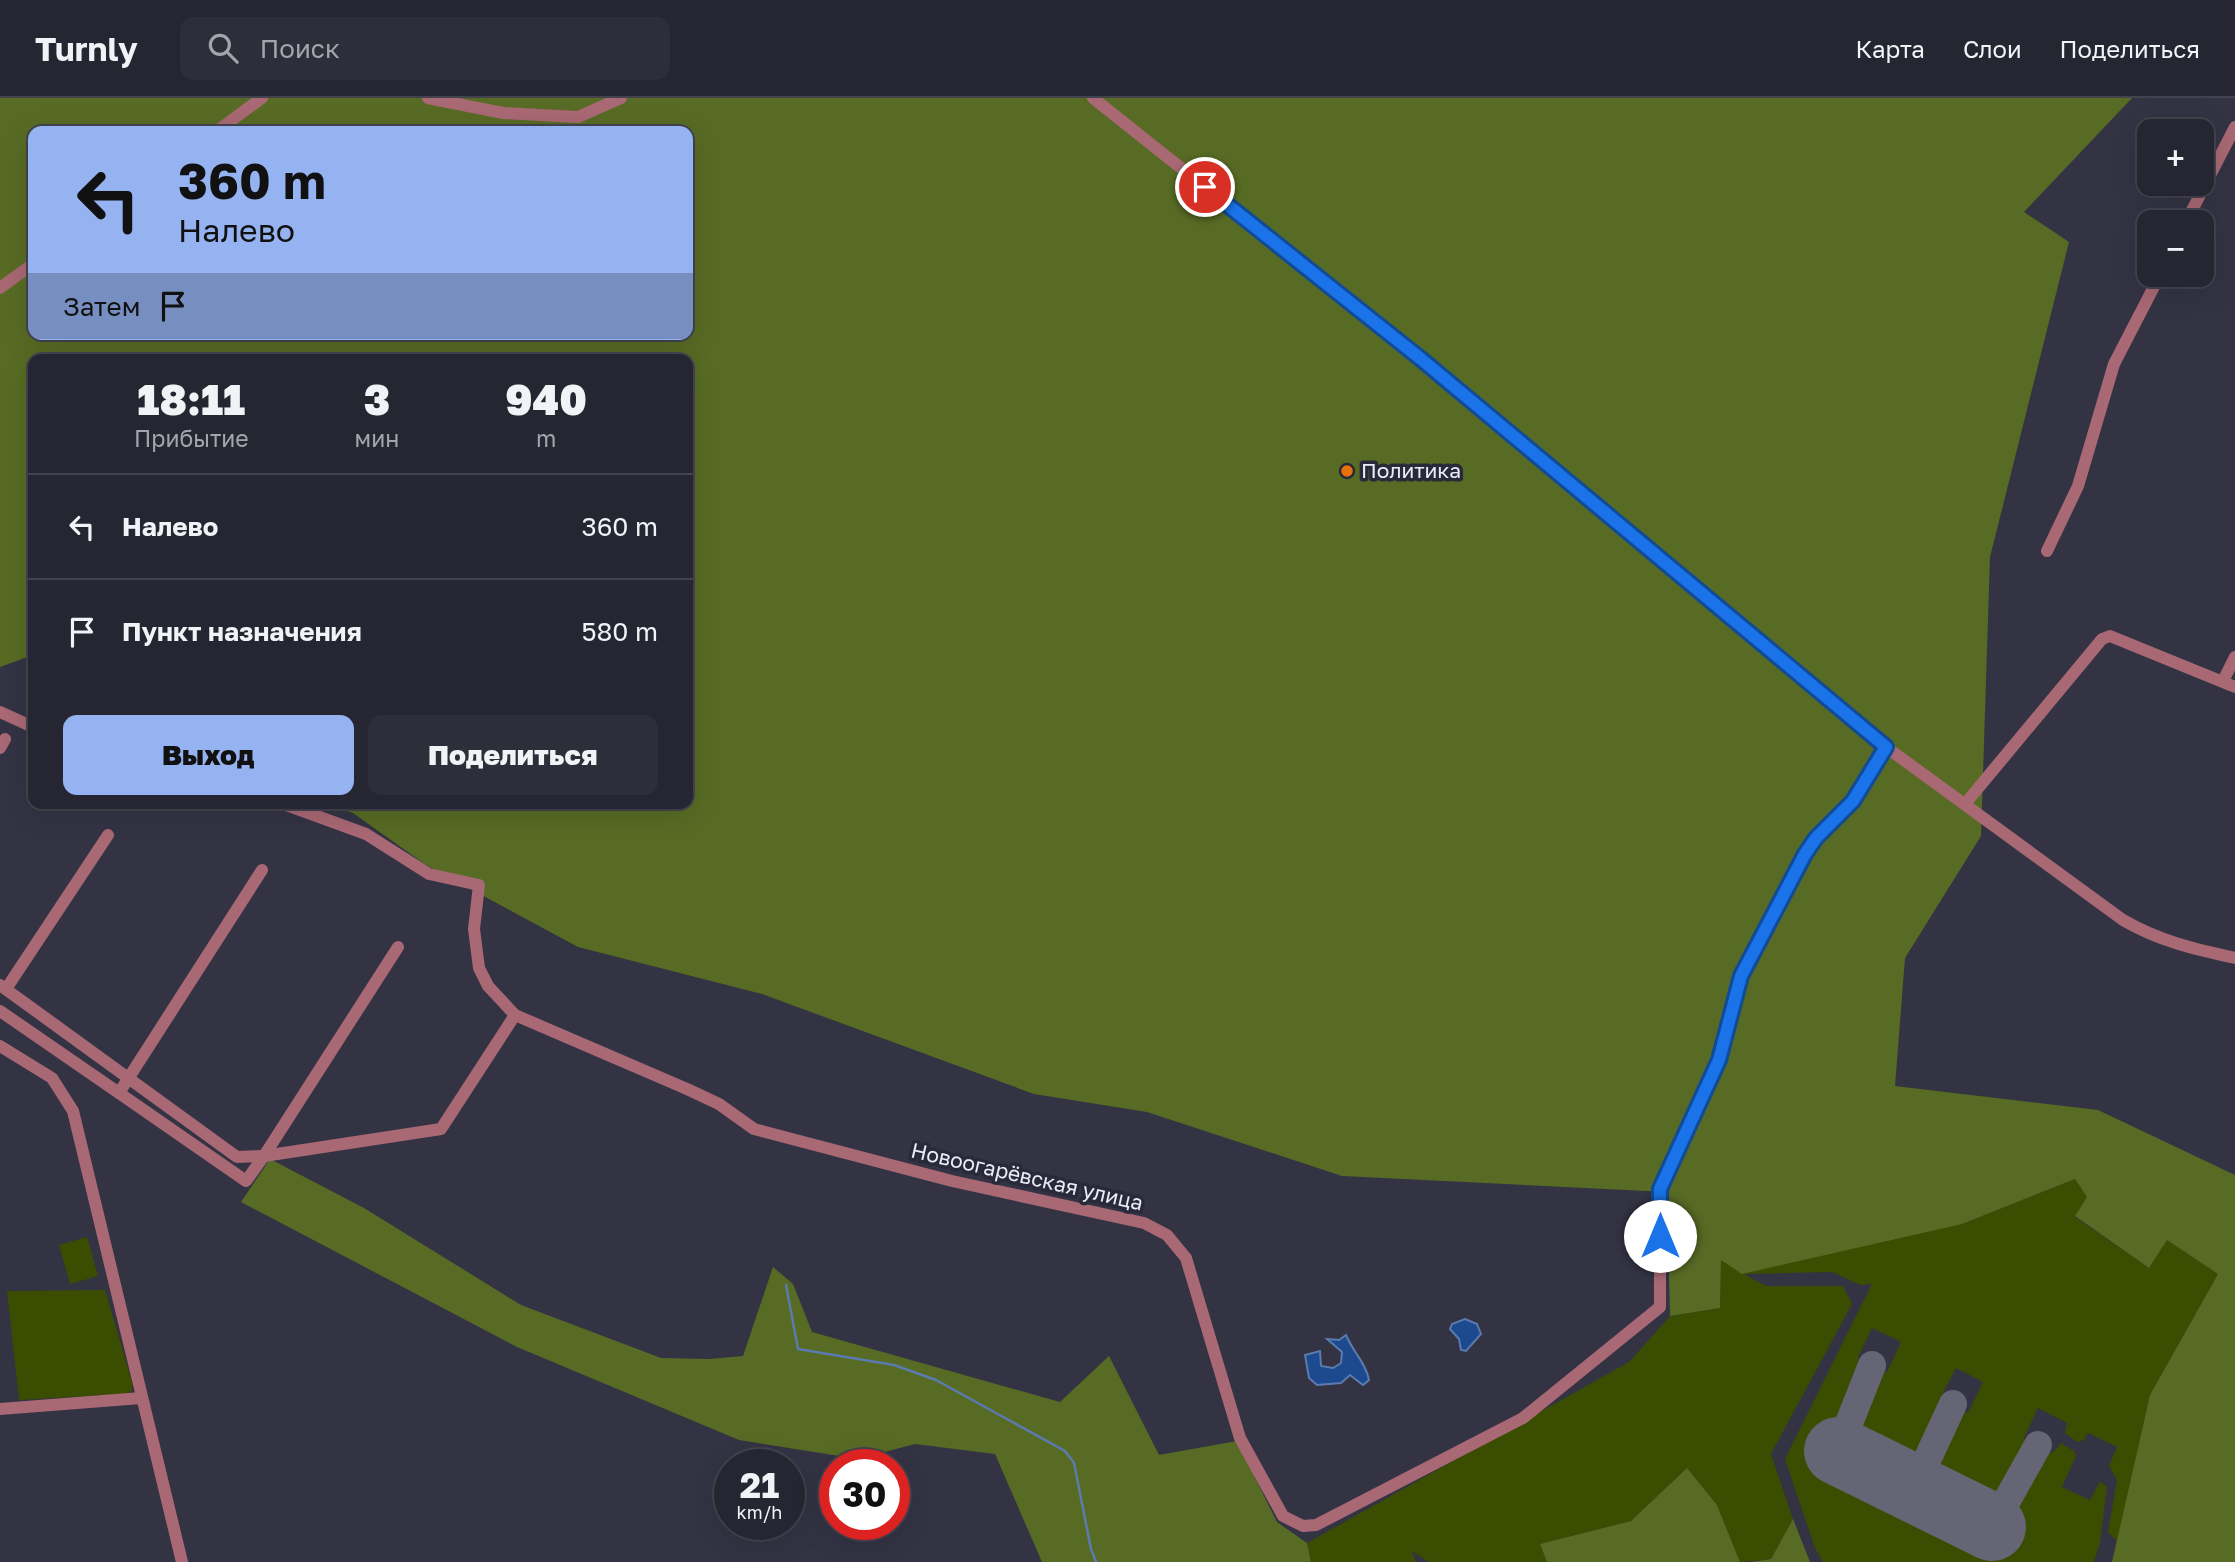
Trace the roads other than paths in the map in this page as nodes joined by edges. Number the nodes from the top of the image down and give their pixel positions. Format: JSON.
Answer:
{"nodes":[{"id":1,"x":262,"y":98,"type":"edge"},
{"id":2,"x":428,"y":98,"type":"edge"},
{"id":3,"x":621,"y":98,"type":"edge"},
{"id":4,"x":1093,"y":98,"type":"edge"},
{"id":5,"x":224,"y":126,"type":"edge"},
{"id":6,"x":2235,"y":127,"type":"edge"},
{"id":7,"x":2192,"y":210,"type":"edge"},
{"id":8,"x":28,"y":268,"type":"edge"},
{"id":9,"x":2154,"y":287,"type":"edge"},
{"id":10,"x":0,"y":288,"type":"edge"},
{"id":11,"x":2047,"y":551,"type":"dead end"},
{"id":12,"x":2235,"y":657,"type":"edge"},
{"id":13,"x":2229,"y":684,"type":"edge"},
{"id":14,"x":0,"y":712,"type":"edge"},
{"id":15,"x":28,"y":725,"type":"edge"},
{"id":16,"x":1886,"y":747,"type":"junction"},
{"id":17,"x":1965,"y":804,"type":"junction"},
{"id":18,"x":297,"y":809,"type":"edge"},
{"id":19,"x":108,"y":835,"type":"dead end"},
{"id":20,"x":262,"y":870,"type":"dead end"},
{"id":21,"x":398,"y":947,"type":"dead end"},
{"id":22,"x":2235,"y":958,"type":"edge"},
{"id":23,"x":3,"y":987,"type":"edge"},
{"id":24,"x":0,"y":1011,"type":"edge"},
{"id":25,"x":515,"y":1015,"type":"junction"},
{"id":26,"x":0,"y":1046,"type":"edge"},
{"id":27,"x":126,"y":1078,"type":"junction"},
{"id":28,"x":119,"y":1093,"type":"junction"},
{"id":29,"x":264,"y":1156,"type":"junction"},
{"id":30,"x":141,"y":1398,"type":"junction"},
{"id":31,"x":0,"y":1409,"type":"edge"},
{"id":32,"x":183,"y":1562,"type":"edge"}],
"edges":[{"from":1,"to":5,"type":"street"},
{"from":2,"to":3,"type":"street"},
{"from":4,"to":16,"type":"street"},
{"from":6,"to":7,"type":"street"},
{"from":8,"to":10,"type":"street"},
{"from":9,"to":11,"type":"street"},
{"from":12,"to":13,"type":"street"},
{"from":13,"to":17,"type":"street"},
{"from":14,"to":15,"type":"street"},
{"from":16,"to":17,"type":"street"},
{"from":16,"to":25,"type":"street","name":"Новоогарёвская улица"},
{"from":17,"to":22,"type":"street"},
{"from":18,"to":25,"type":"street","name":"Новоогарёвская улица"},
{"from":19,"to":23,"type":"street"},
{"from":20,"to":27,"type":"street"},
{"from":21,"to":29,"type":"street"},
{"from":23,"to":27,"type":"street"},
{"from":24,"to":28,"type":"street"},
{"from":25,"to":29,"type":"street"},
{"from":26,"to":30,"type":"street"},
{"from":27,"to":28,"type":"street"},
{"from":27,"to":29,"type":"street"},
{"from":28,"to":29,"type":"street"},
{"from":30,"to":31,"type":"street"},
{"from":30,"to":32,"type":"street"}]}
